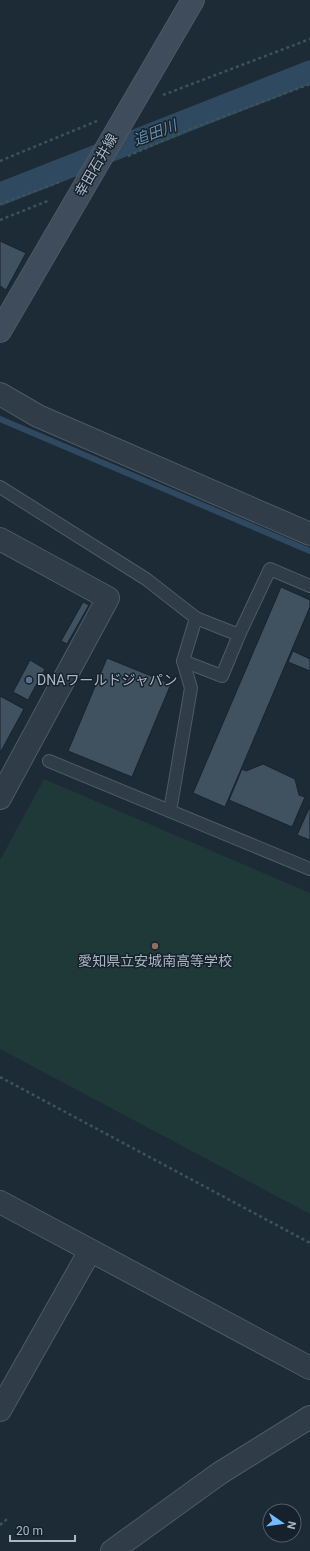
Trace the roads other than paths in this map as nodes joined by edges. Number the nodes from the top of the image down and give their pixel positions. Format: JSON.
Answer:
{"nodes":[{"id":1,"x":193,"y":0,"type":"edge"},
{"id":2,"x":0,"y":331,"type":"edge"},
{"id":3,"x":0,"y":394,"type":"edge"},
{"id":4,"x":0,"y":487,"type":"edge"},
{"id":5,"x":310,"y":534,"type":"edge"},
{"id":6,"x":0,"y":539,"type":"edge"},
{"id":7,"x":310,"y":586,"type":"edge"},
{"id":8,"x":196,"y":618,"type":"junction"},
{"id":9,"x":239,"y":635,"type":"junction"},
{"id":10,"x":183,"y":661,"type":"junction"},
{"id":11,"x":49,"y":761,"type":"dead end"},
{"id":12,"x":0,"y":798,"type":"edge"},
{"id":13,"x":170,"y":811,"type":"junction"},
{"id":14,"x":310,"y":869,"type":"edge"},
{"id":15,"x":0,"y":1202,"type":"edge"},
{"id":16,"x":90,"y":1251,"type":"junction"},
{"id":17,"x":310,"y":1368,"type":"edge"},
{"id":18,"x":0,"y":1410,"type":"edge"},
{"id":19,"x":310,"y":1417,"type":"edge"},
{"id":20,"x":112,"y":1551,"type":"edge"}],
"edges":[{"from":1,"to":2,"type":"main road","name":"幸田石井線"},
{"from":3,"to":5,"type":"street"},
{"from":4,"to":8,"type":"lane"},
{"from":6,"to":12,"type":"street"},
{"from":7,"to":9,"type":"lane"},
{"from":8,"to":9,"type":"lane"},
{"from":8,"to":10,"type":"lane"},
{"from":9,"to":10,"type":"lane"},
{"from":10,"to":13,"type":"lane"},
{"from":11,"to":13,"type":"lane"},
{"from":13,"to":14,"type":"lane"},
{"from":15,"to":16,"type":"street"},
{"from":16,"to":17,"type":"street"},
{"from":16,"to":18,"type":"street"},
{"from":19,"to":20,"type":"street"}]}
